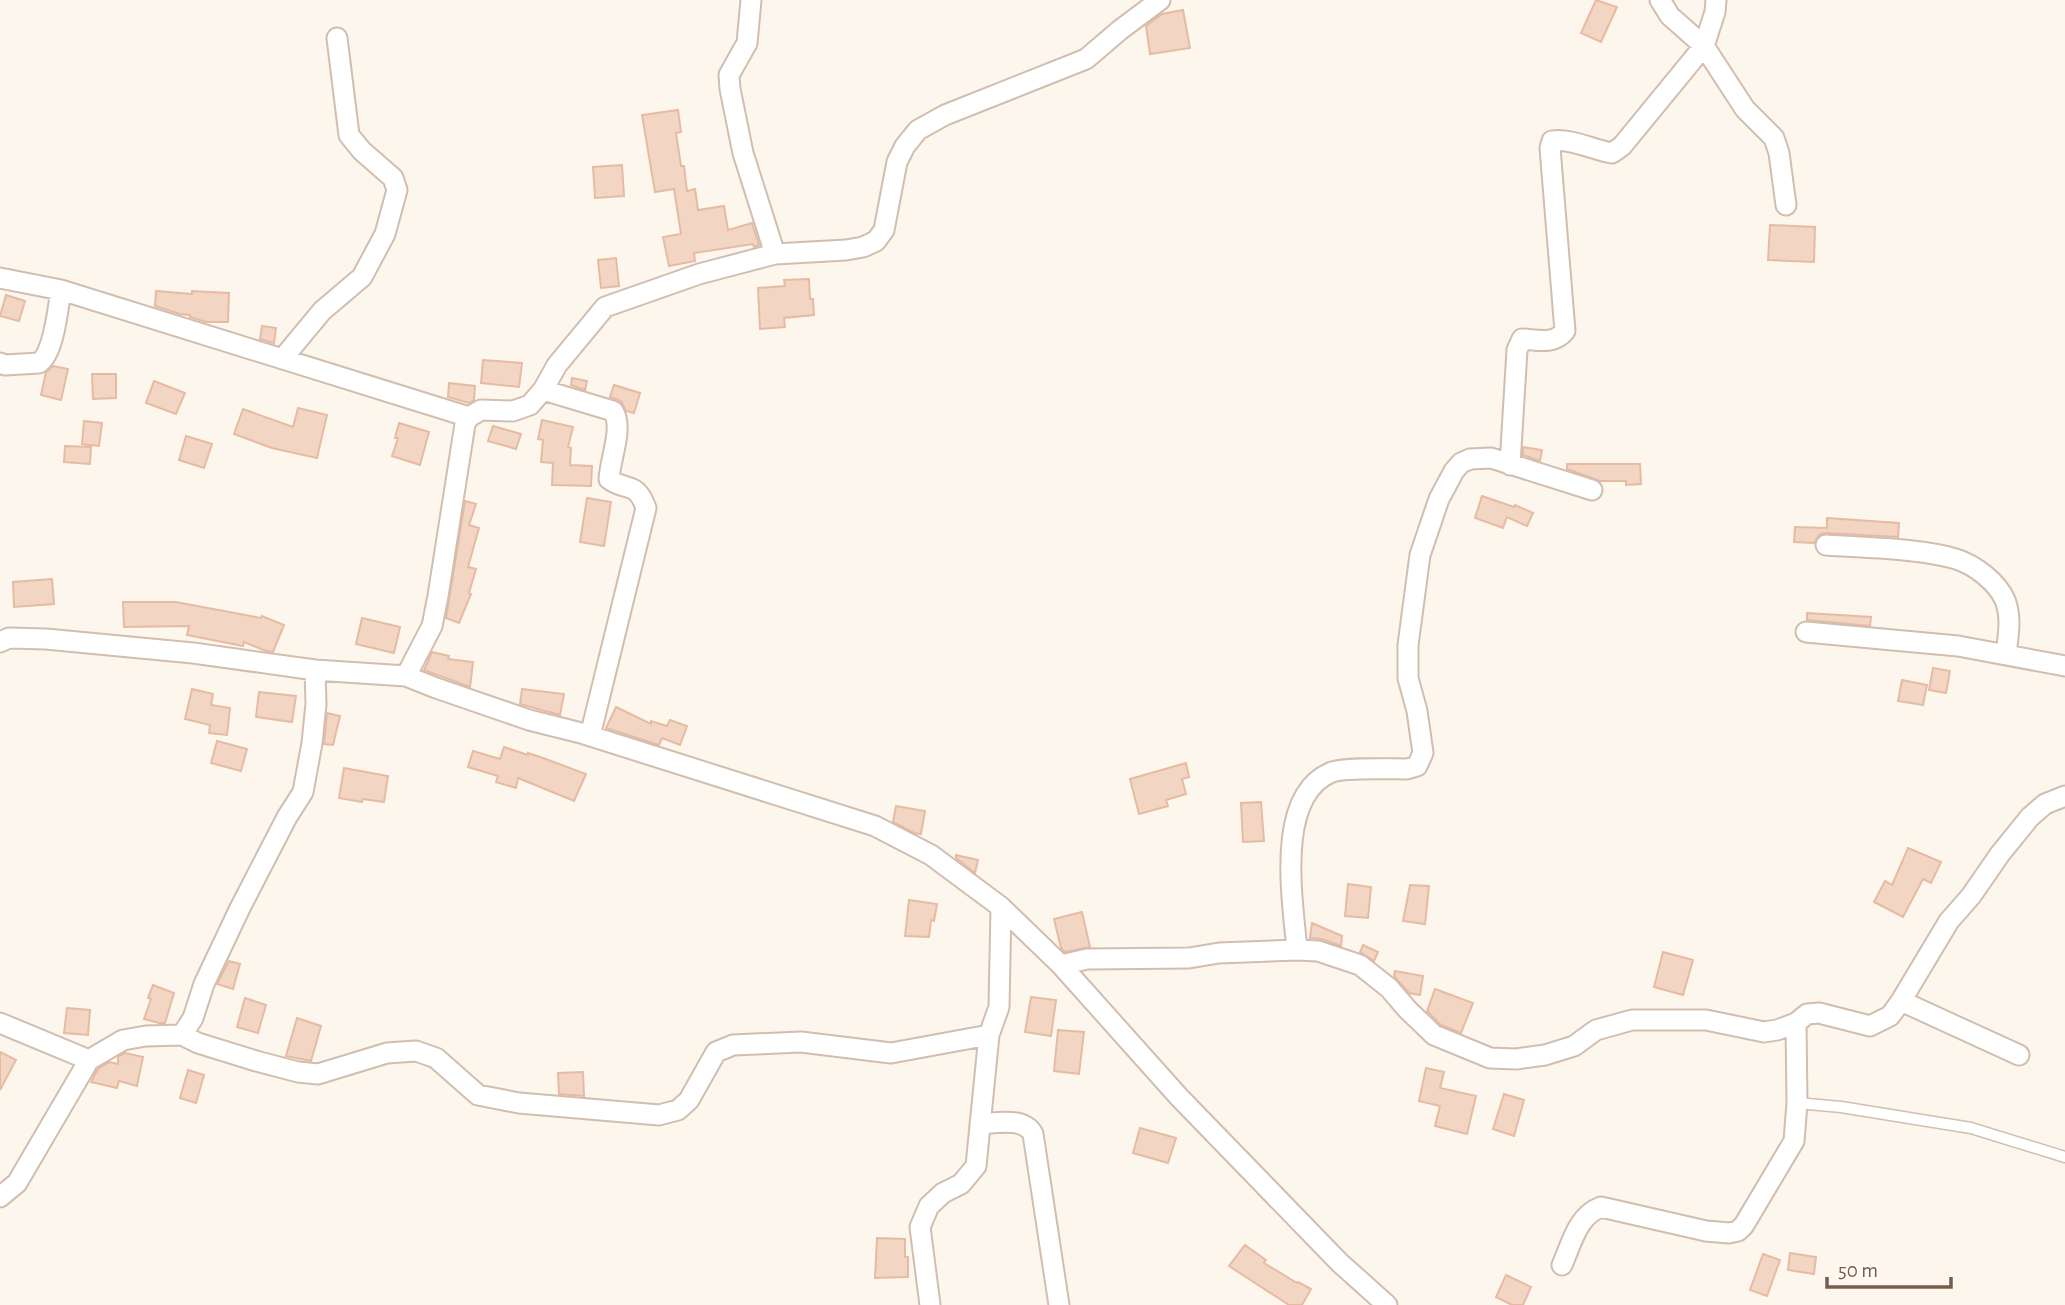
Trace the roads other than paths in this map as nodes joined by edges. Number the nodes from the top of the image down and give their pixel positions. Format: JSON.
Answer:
{"nodes":[{"id":1,"x":751,"y":0,"type":"edge"},
{"id":2,"x":1160,"y":0,"type":"edge"},
{"id":3,"x":1660,"y":0,"type":"edge"},
{"id":4,"x":1716,"y":0,"type":"edge"},
{"id":5,"x":337,"y":38,"type":"dead end"},
{"id":6,"x":1704,"y":46,"type":"junction"},
{"id":7,"x":1786,"y":205,"type":"dead end"},
{"id":8,"x":775,"y":254,"type":"junction"},
{"id":9,"x":0,"y":278,"type":"edge"},
{"id":10,"x":61,"y":290,"type":"junction"},
{"id":11,"x":283,"y":358,"type":"junction"},
{"id":12,"x":2,"y":368,"type":"edge"},
{"id":13,"x":543,"y":390,"type":"junction"},
{"id":14,"x":469,"y":417,"type":"junction"},
{"id":15,"x":1510,"y":465,"type":"junction"},
{"id":16,"x":1592,"y":491,"type":"dead end"},
{"id":17,"x":1826,"y":545,"type":"dead end"},
{"id":18,"x":1806,"y":632,"type":"dead end"},
{"id":19,"x":0,"y":642,"type":"edge"},
{"id":20,"x":2006,"y":654,"type":"junction"},
{"id":21,"x":2065,"y":666,"type":"edge"},
{"id":22,"x":315,"y":670,"type":"junction"},
{"id":23,"x":407,"y":676,"type":"junction"},
{"id":24,"x":590,"y":736,"type":"junction"},
{"id":25,"x":2065,"y":796,"type":"edge"},
{"id":26,"x":1001,"y":907,"type":"junction"},
{"id":27,"x":1297,"y":950,"type":"junction"},
{"id":28,"x":1061,"y":965,"type":"junction"},
{"id":29,"x":1901,"y":1001,"type":"junction"},
{"id":30,"x":0,"y":1023,"type":"edge"},
{"id":31,"x":1796,"y":1023,"type":"junction"},
{"id":32,"x":182,"y":1035,"type":"junction"},
{"id":33,"x":989,"y":1035,"type":"junction"},
{"id":34,"x":2019,"y":1055,"type":"dead end"},
{"id":35,"x":89,"y":1060,"type":"junction"},
{"id":36,"x":1797,"y":1103,"type":"junction"},
{"id":37,"x":980,"y":1124,"type":"junction"},
{"id":38,"x":2065,"y":1157,"type":"edge"},
{"id":39,"x":0,"y":1197,"type":"edge"},
{"id":40,"x":1562,"y":1265,"type":"dead end"},
{"id":41,"x":930,"y":1305,"type":"edge"},
{"id":42,"x":1059,"y":1305,"type":"edge"},
{"id":43,"x":1387,"y":1305,"type":"edge"}],
"edges":[{"from":1,"to":8,"type":"street"},
{"from":2,"to":8,"type":"street"},
{"from":3,"to":6,"type":"street"},
{"from":4,"to":6,"type":"street"},
{"from":5,"to":11,"type":"street"},
{"from":6,"to":7,"type":"street"},
{"from":6,"to":15,"type":"street"},
{"from":8,"to":13,"type":"street"},
{"from":9,"to":10,"type":"street"},
{"from":10,"to":11,"type":"street"},
{"from":10,"to":12,"type":"street"},
{"from":11,"to":14,"type":"street"},
{"from":13,"to":14,"type":"street"},
{"from":13,"to":24,"type":"street"},
{"from":14,"to":23,"type":"street"},
{"from":15,"to":16,"type":"street"},
{"from":15,"to":27,"type":"street"},
{"from":17,"to":20,"type":"street"},
{"from":18,"to":20,"type":"street"},
{"from":19,"to":22,"type":"street"},
{"from":20,"to":21,"type":"street"},
{"from":22,"to":23,"type":"street"},
{"from":22,"to":32,"type":"street"},
{"from":23,"to":24,"type":"street"},
{"from":24,"to":26,"type":"street"},
{"from":25,"to":29,"type":"street"},
{"from":26,"to":28,"type":"street"},
{"from":26,"to":33,"type":"street"},
{"from":27,"to":28,"type":"street"},
{"from":27,"to":31,"type":"street"},
{"from":28,"to":43,"type":"street"},
{"from":29,"to":31,"type":"street"},
{"from":29,"to":34,"type":"street"},
{"from":30,"to":35,"type":"street"},
{"from":31,"to":36,"type":"street"},
{"from":32,"to":33,"type":"street"},
{"from":32,"to":35,"type":"street"},
{"from":33,"to":37,"type":"street"},
{"from":35,"to":39,"type":"street"},
{"from":36,"to":38,"type":"lane"},
{"from":36,"to":40,"type":"street"},
{"from":37,"to":41,"type":"street"},
{"from":37,"to":42,"type":"street"}]}
